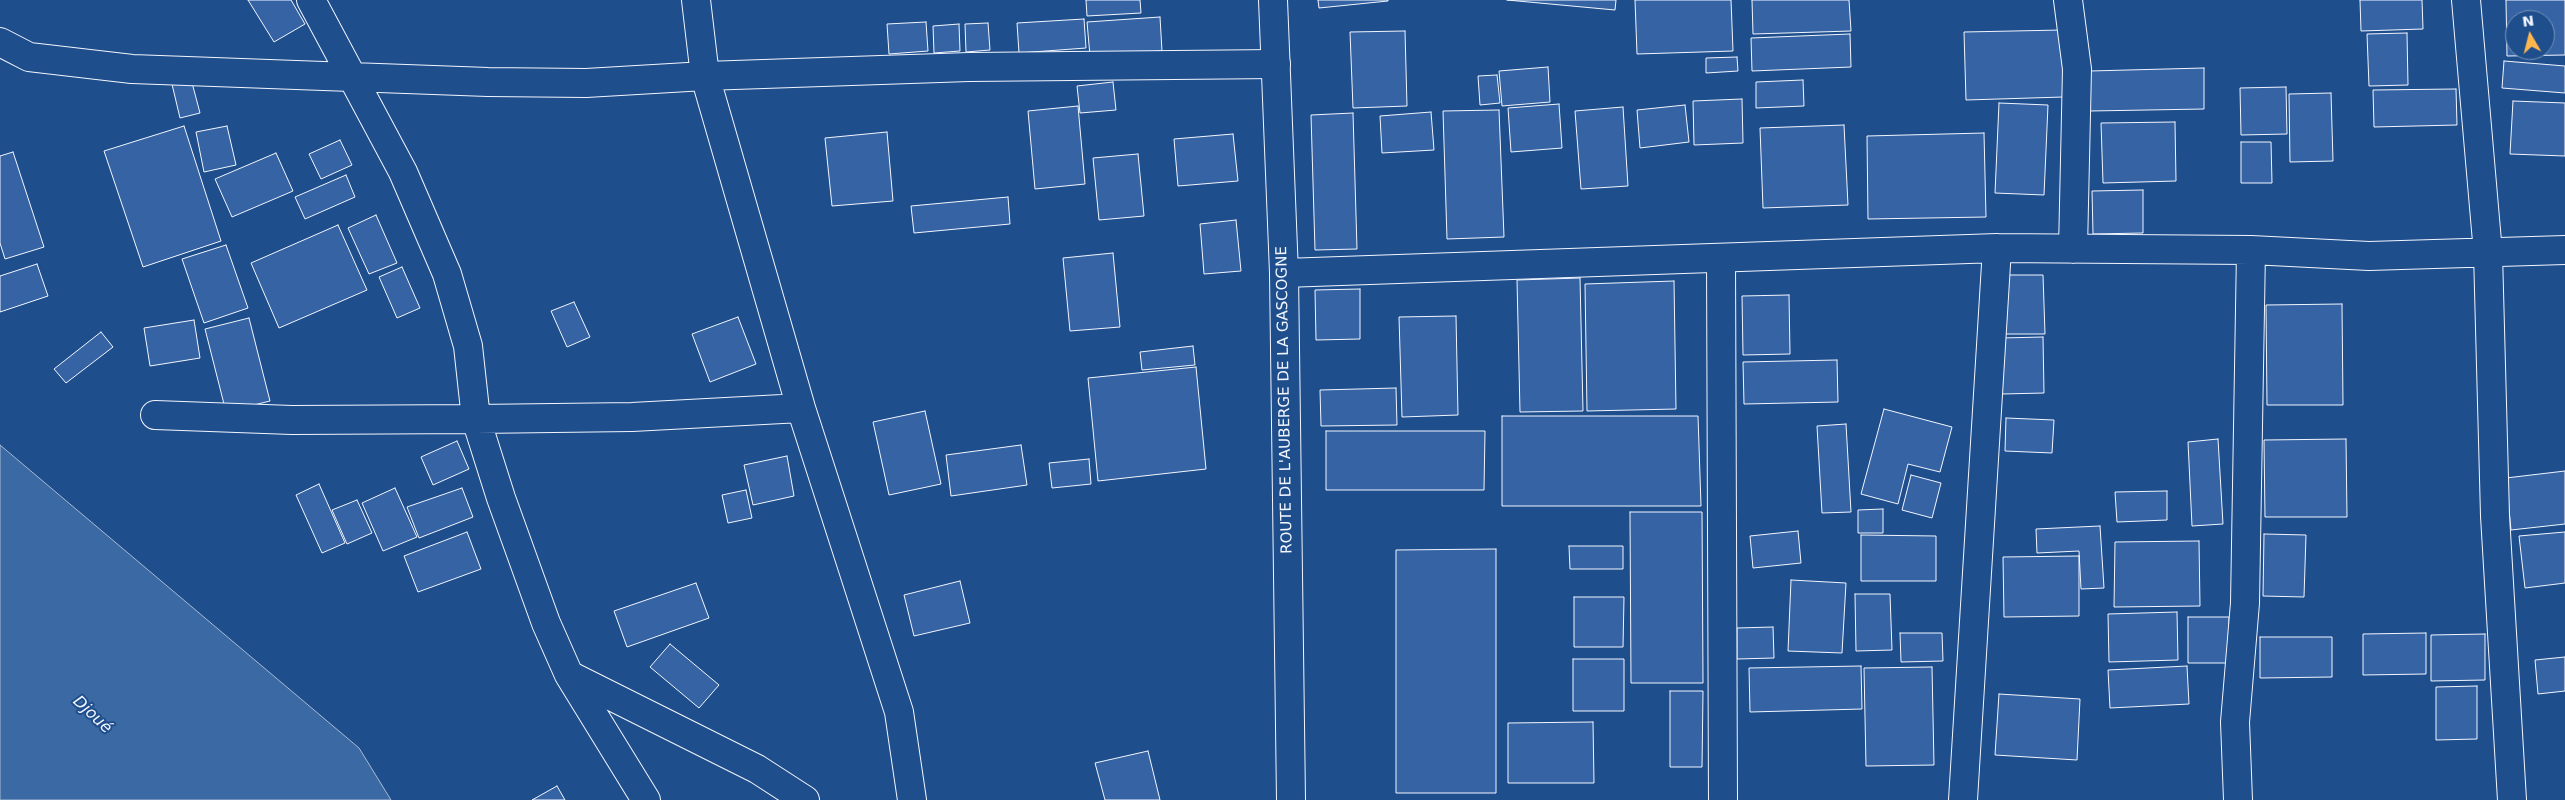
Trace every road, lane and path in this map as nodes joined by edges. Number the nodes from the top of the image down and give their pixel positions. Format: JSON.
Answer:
{"nodes":[{"id":1,"x":311,"y":0,"type":"edge"},
{"id":2,"x":696,"y":0,"type":"edge"},
{"id":3,"x":1273,"y":0,"type":"edge"},
{"id":4,"x":2068,"y":0,"type":"edge"},
{"id":5,"x":2466,"y":0,"type":"edge"},
{"id":6,"x":0,"y":42,"type":"edge"},
{"id":7,"x":1276,"y":64,"type":"junction"},
{"id":8,"x":705,"y":76,"type":"junction"},
{"id":9,"x":353,"y":77,"type":"junction"},
{"id":10,"x":1997,"y":248,"type":"junction"},
{"id":11,"x":2073,"y":249,"type":"junction"},
{"id":12,"x":2251,"y":250,"type":"junction"},
{"id":13,"x":2565,"y":250,"type":"edge"},
{"id":14,"x":2488,"y":254,"type":"junction"},
{"id":15,"x":1721,"y":259,"type":"junction"},
{"id":16,"x":1284,"y":272,"type":"junction"},
{"id":17,"x":801,"y":408,"type":"junction"},
{"id":18,"x":155,"y":416,"type":"dead end"},
{"id":19,"x":476,"y":419,"type":"junction"},
{"id":20,"x":569,"y":675,"type":"junction"},
{"id":21,"x":646,"y":800,"type":"edge"},
{"id":22,"x":805,"y":800,"type":"edge"},
{"id":23,"x":912,"y":800,"type":"edge"},
{"id":24,"x":1291,"y":800,"type":"edge"},
{"id":25,"x":1723,"y":800,"type":"edge"},
{"id":26,"x":1963,"y":800,"type":"edge"},
{"id":27,"x":2238,"y":800,"type":"edge"},
{"id":28,"x":2512,"y":800,"type":"edge"}],
"edges":[{"from":1,"to":9,"type":"street"},
{"from":2,"to":8,"type":"street"},
{"from":3,"to":7,"type":"street","name":"ROUTE DE L'AUBERGE DE LA GASCOGNE"},
{"from":4,"to":11,"type":"street"},
{"from":5,"to":14,"type":"street"},
{"from":6,"to":9,"type":"street"},
{"from":7,"to":8,"type":"street"},
{"from":7,"to":16,"type":"street","name":"ROUTE DE L'AUBERGE DE LA GASCOGNE"},
{"from":8,"to":9,"type":"street"},
{"from":8,"to":17,"type":"street"},
{"from":9,"to":19,"type":"street"},
{"from":10,"to":11,"type":"street"},
{"from":10,"to":15,"type":"street"},
{"from":10,"to":26,"type":"street"},
{"from":11,"to":12,"type":"street"},
{"from":12,"to":14,"type":"street"},
{"from":12,"to":27,"type":"street"},
{"from":13,"to":14,"type":"street"},
{"from":14,"to":28,"type":"street"},
{"from":15,"to":16,"type":"street"},
{"from":15,"to":25,"type":"street"},
{"from":16,"to":24,"type":"street","name":"ROUTE DE L'AUBERGE DE LA GASCOGNE"},
{"from":17,"to":19,"type":"street"},
{"from":17,"to":23,"type":"street"},
{"from":18,"to":19,"type":"street"},
{"from":19,"to":20,"type":"street"},
{"from":20,"to":21,"type":"street"},
{"from":20,"to":22,"type":"street"}]}
